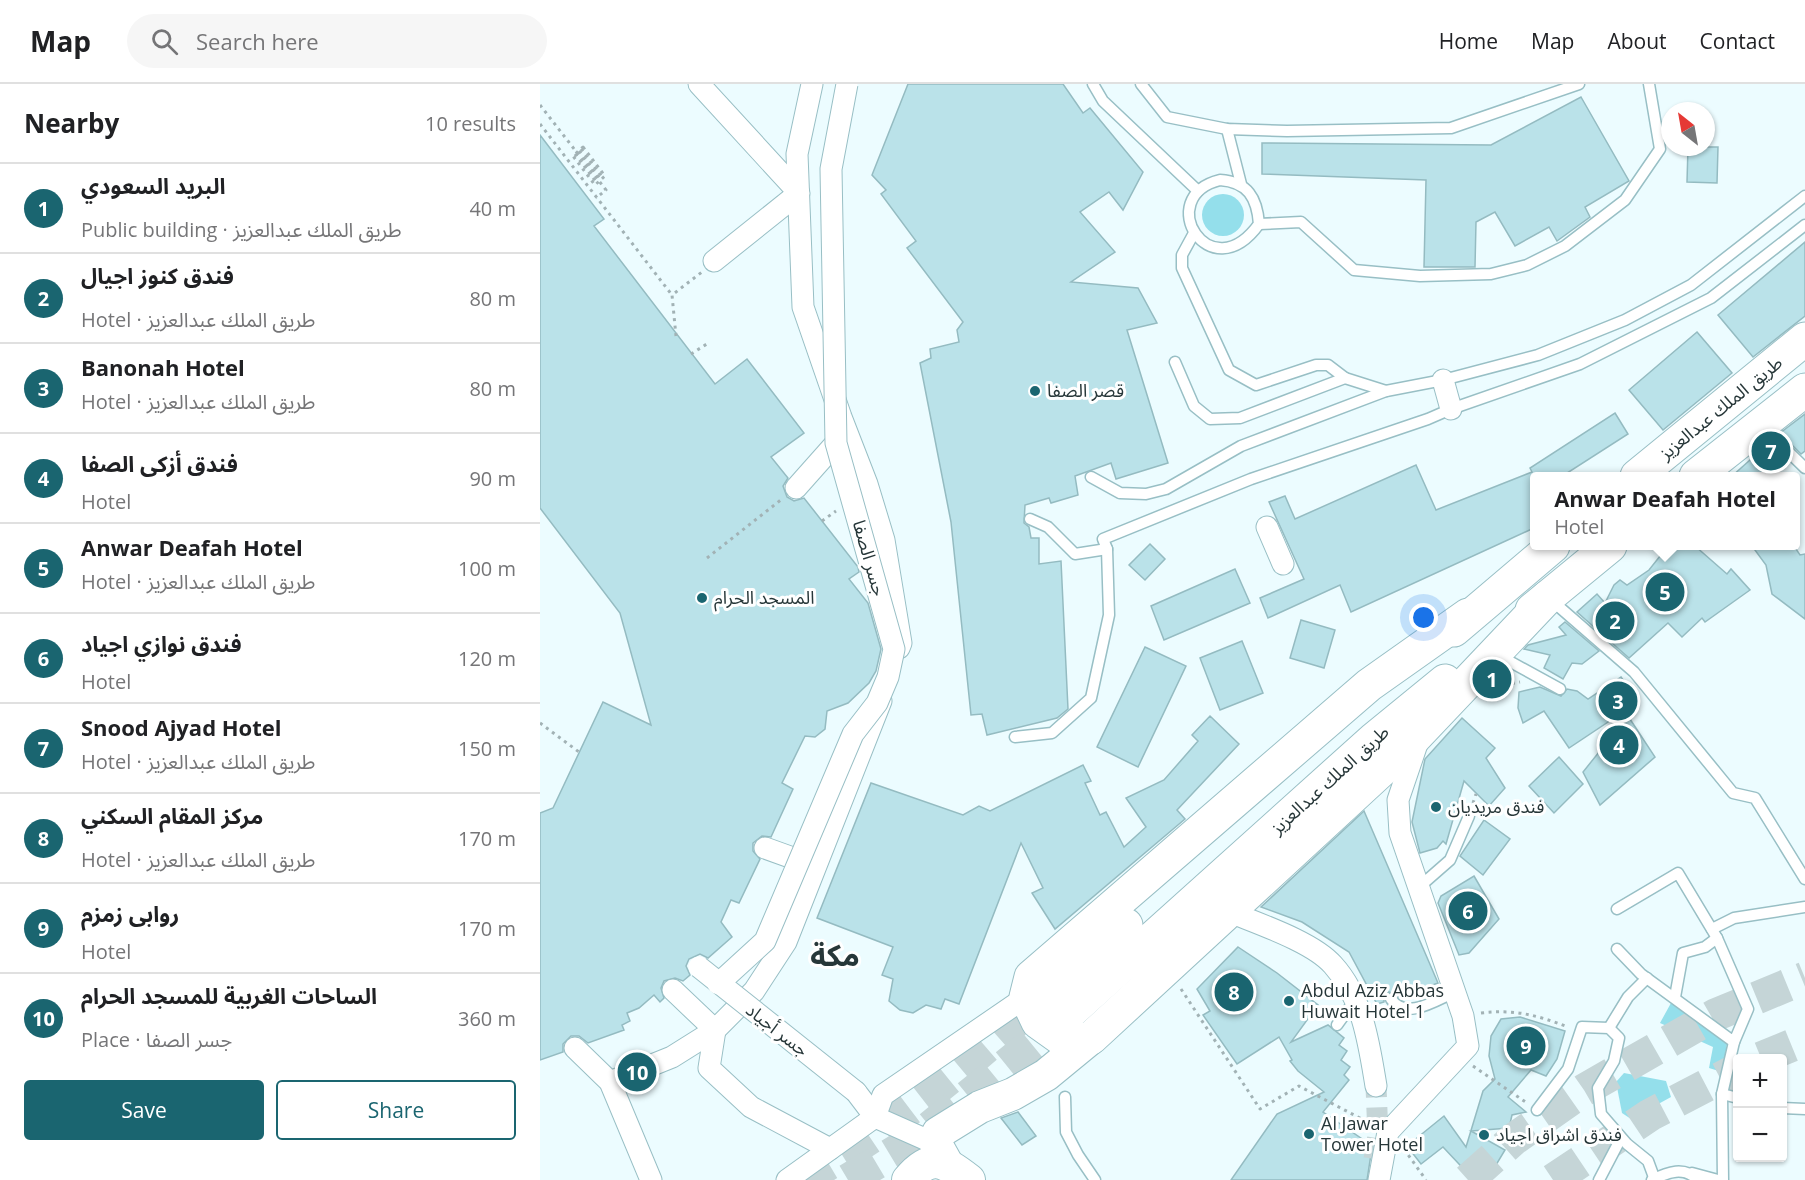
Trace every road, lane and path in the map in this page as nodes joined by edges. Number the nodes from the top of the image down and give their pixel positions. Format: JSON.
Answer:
{"nodes":[{"id":1,"x":699,"y":84,"type":"edge"},
{"id":2,"x":812,"y":84,"type":"edge"},
{"id":3,"x":847,"y":84,"type":"edge"},
{"id":4,"x":1093,"y":84,"type":"edge"},
{"id":5,"x":1141,"y":84,"type":"edge"},
{"id":6,"x":1579,"y":84,"type":"edge"},
{"id":7,"x":1649,"y":84,"type":"edge"},
{"id":8,"x":540,"y":105,"type":"edge"},
{"id":9,"x":540,"y":124,"type":"edge"},
{"id":10,"x":1227,"y":129,"type":"junction"},
{"id":11,"x":578,"y":152,"type":"junction"},
{"id":12,"x":600,"y":180,"type":"junction"},
{"id":13,"x":1241,"y":184,"type":"junction"},
{"id":14,"x":1198,"y":191,"type":"junction"},
{"id":15,"x":799,"y":193,"type":"junction"},
{"id":16,"x":1805,"y":196,"type":"edge"},
{"id":17,"x":596,"y":198,"type":"junction"},
{"id":18,"x":1259,"y":225,"type":"junction"},
{"id":19,"x":1805,"y":225,"type":"edge"},
{"id":20,"x":1194,"y":233,"type":"junction"},
{"id":21,"x":714,"y":261,"type":"joint"},
{"id":22,"x":672,"y":296,"type":"junction"},
{"id":23,"x":676,"y":336,"type":"dead end"},
{"id":24,"x":1805,"y":339,"type":"edge"},
{"id":25,"x":710,"y":342,"type":"dead end"},
{"id":26,"x":691,"y":354,"type":"dead end"},
{"id":27,"x":1175,"y":362,"type":"dead end"},
{"id":28,"x":1345,"y":378,"type":"junction"},
{"id":29,"x":1443,"y":380,"type":"junction"},
{"id":30,"x":1805,"y":390,"type":"edge"},
{"id":31,"x":1386,"y":391,"type":"junction"},
{"id":32,"x":1451,"y":409,"type":"junction"},
{"id":33,"x":1761,"y":424,"type":"junction"},
{"id":34,"x":836,"y":443,"type":"junction"},
{"id":35,"x":1805,"y":468,"type":"edge"},
{"id":36,"x":1643,"y":472,"type":"edge"},
{"id":37,"x":1707,"y":472,"type":"edge"},
{"id":38,"x":1091,"y":477,"type":"dead end"},
{"id":39,"x":796,"y":488,"type":"joint"},
{"id":40,"x":840,"y":508,"type":"dead end"},
{"id":41,"x":1030,"y":519,"type":"dead end"},
{"id":42,"x":822,"y":521,"type":"dead end"},
{"id":43,"x":1267,"y":527,"type":"dead end"},
{"id":44,"x":1107,"y":549,"type":"junction"},
{"id":45,"x":1548,"y":550,"type":"edge"},
{"id":46,"x":1605,"y":550,"type":"edge"},
{"id":47,"x":707,"y":558,"type":"dead end"},
{"id":48,"x":1282,"y":564,"type":"dead end"},
{"id":49,"x":1548,"y":597,"type":"junction"},
{"id":50,"x":1496,"y":654,"type":"junction"},
{"id":51,"x":1560,"y":689,"type":"dead end"},
{"id":52,"x":540,"y":723,"type":"edge"},
{"id":53,"x":1421,"y":732,"type":"junction"},
{"id":54,"x":1015,"y":737,"type":"dead end"},
{"id":55,"x":579,"y":752,"type":"dead end"},
{"id":56,"x":1469,"y":816,"type":"dead end"},
{"id":57,"x":765,"y":848,"type":"dead end"},
{"id":58,"x":816,"y":867,"type":"junction"},
{"id":59,"x":1805,"y":879,"type":"edge"},
{"id":60,"x":1418,"y":888,"type":"junction"},
{"id":61,"x":1805,"y":907,"type":"edge"},
{"id":62,"x":1617,"y":909,"type":"dead end"},
{"id":63,"x":1230,"y":912,"type":"junction"},
{"id":64,"x":1715,"y":933,"type":"junction"},
{"id":65,"x":1617,"y":949,"type":"dead end"},
{"id":66,"x":699,"y":967,"type":"dead end"},
{"id":67,"x":1168,"y":969,"type":"junction"},
{"id":68,"x":1647,"y":978,"type":"junction"},
{"id":69,"x":718,"y":984,"type":"junction"},
{"id":70,"x":673,"y":990,"type":"dead end"},
{"id":71,"x":1455,"y":992,"type":"junction"},
{"id":72,"x":1675,"y":997,"type":"junction"},
{"id":73,"x":1391,"y":999,"type":"dead end"},
{"id":74,"x":1356,"y":1000,"type":"junction"},
{"id":75,"x":1041,"y":1007,"type":"junction"},
{"id":76,"x":1474,"y":1014,"type":"dead end"},
{"id":77,"x":1337,"y":1025,"type":"dead end"},
{"id":78,"x":1582,"y":1027,"type":"junction"},
{"id":79,"x":1609,"y":1028,"type":"junction"},
{"id":80,"x":715,"y":1030,"type":"junction"},
{"id":81,"x":1092,"y":1038,"type":"junction"},
{"id":82,"x":1734,"y":1042,"type":"junction"},
{"id":83,"x":575,"y":1048,"type":"dead end"},
{"id":84,"x":1459,"y":1056,"type":"junction"},
{"id":85,"x":610,"y":1082,"type":"junction"},
{"id":86,"x":1376,"y":1086,"type":"tunnel mouth"},
{"id":87,"x":1722,"y":1094,"type":"junction"},
{"id":88,"x":1065,"y":1097,"type":"dead end"},
{"id":89,"x":1733,"y":1097,"type":"edge"},
{"id":90,"x":1787,"y":1108,"type":"edge"},
{"id":91,"x":1805,"y":1109,"type":"edge"},
{"id":92,"x":1537,"y":1110,"type":"joint"},
{"id":93,"x":875,"y":1117,"type":"junction"},
{"id":94,"x":1387,"y":1136,"type":"junction"},
{"id":95,"x":1621,"y":1138,"type":"junction"},
{"id":96,"x":830,"y":1149,"type":"junction"},
{"id":97,"x":950,"y":1162,"type":"edge"},
{"id":98,"x":1695,"y":1177,"type":"edge"},
{"id":99,"x":651,"y":1180,"type":"edge"},
{"id":100,"x":787,"y":1180,"type":"edge"},
{"id":101,"x":908,"y":1180,"type":"edge"},
{"id":102,"x":1095,"y":1180,"type":"edge"},
{"id":103,"x":1379,"y":1180,"type":"edge"},
{"id":104,"x":1426,"y":1180,"type":"edge"},
{"id":105,"x":1599,"y":1180,"type":"edge"},
{"id":106,"x":1654,"y":1180,"type":"edge"},
{"id":107,"x":1718,"y":1180,"type":"edge"},
{"id":108,"x":1723,"y":1180,"type":"edge"}],
"edges":[{"from":1,"to":15,"type":"street"},
{"from":2,"to":15,"type":"street"},
{"from":3,"to":34,"type":"street","name":"جسر الصفا","bridge":true},
{"from":4,"to":14,"type":"lane"},
{"from":5,"to":10,"type":"lane"},
{"from":6,"to":10,"type":"lane"},
{"from":7,"to":18,"type":"lane"},
{"from":8,"to":11,"type":"path"},
{"from":9,"to":17,"type":"path"},
{"from":10,"to":13,"type":"lane"},
{"from":11,"to":12,"type":"path"},
{"from":11,"to":12,"type":"path"},
{"from":12,"to":17,"type":"path"},
{"from":13,"to":14,"type":"lane"},
{"from":13,"to":18,"type":"lane"},
{"from":14,"to":20,"type":"lane"},
{"from":15,"to":21,"type":"street"},
{"from":15,"to":58,"type":"street"},
{"from":16,"to":29,"type":"lane"},
{"from":17,"to":22,"type":"path"},
{"from":18,"to":20,"type":"lane"},
{"from":19,"to":32,"type":"lane"},
{"from":20,"to":28,"type":"lane"},
{"from":21,"to":22,"type":"path"},
{"from":22,"to":23,"type":"path"},
{"from":24,"to":36,"type":"highway","name":"طريق الملك عبدالعزيز"},
{"from":25,"to":26,"type":"path"},
{"from":27,"to":28,"type":"lane"},
{"from":28,"to":31,"type":"lane"},
{"from":29,"to":31,"type":"lane"},
{"from":29,"to":32,"type":"street"},
{"from":30,"to":33,"type":"highway","name":"طريق الملك عبدالعزيز"},
{"from":31,"to":38,"type":"lane"},
{"from":32,"to":44,"type":"lane"},
{"from":33,"to":35,"type":"lane"},
{"from":33,"to":37,"type":"highway","name":"طريق الملك عبدالعزيز"},
{"from":34,"to":39,"type":"street"},
{"from":34,"to":69,"type":"street","name":"جسر الصفا","bridge":true},
{"from":39,"to":47,"type":"path"},
{"from":40,"to":42,"type":"path"},
{"from":41,"to":44,"type":"lane"},
{"from":43,"to":48,"type":"street"},
{"from":44,"to":54,"type":"lane"},
{"from":45,"to":75,"type":"highway","name":"طريق الملك عبدالعزيز"},
{"from":46,"to":49,"type":"highway","name":"طريق الملك عبدالعزيز"},
{"from":49,"to":50,"type":"highway"},
{"from":49,"to":59,"type":"lane"},
{"from":49,"to":75,"type":"highway","name":"طريق الملك عبدالعزيز"},
{"from":50,"to":51,"type":"lane"},
{"from":50,"to":53,"type":"highway"},
{"from":52,"to":55,"type":"path"},
{"from":53,"to":60,"type":"street"},
{"from":53,"to":63,"type":"highway"},
{"from":56,"to":60,"type":"lane"},
{"from":57,"to":58,"type":"street"},
{"from":58,"to":80,"type":"street"},
{"from":60,"to":71,"type":"street"},
{"from":61,"to":64,"type":"lane"},
{"from":62,"to":64,"type":"lane"},
{"from":63,"to":67,"type":"highway"},
{"from":63,"to":74,"type":"street"},
{"from":64,"to":72,"type":"lane"},
{"from":64,"to":82,"type":"lane"},
{"from":65,"to":68,"type":"lane"},
{"from":66,"to":69,"type":"street","name":"جسر أجياد","bridge":true},
{"from":67,"to":81,"type":"highway"},
{"from":67,"to":94,"type":"path"},
{"from":68,"to":72,"type":"lane"},
{"from":68,"to":79,"type":"lane"},
{"from":69,"to":93,"type":"street","name":"جسر أجياد","bridge":true},
{"from":70,"to":80,"type":"street"},
{"from":71,"to":73,"type":"lane"},
{"from":71,"to":84,"type":"street"},
{"from":72,"to":82,"type":"lane"},
{"from":74,"to":77,"type":"lane"},
{"from":74,"to":86,"type":"street"},
{"from":75,"to":81,"type":"highway"},
{"from":75,"to":93,"type":"street"},
{"from":76,"to":78,"type":"path"},
{"from":78,"to":79,"type":"lane"},
{"from":78,"to":92,"type":"lane"},
{"from":79,"to":95,"type":"lane"},
{"from":80,"to":85,"type":"street"},
{"from":80,"to":96,"type":"street"},
{"from":81,"to":97,"type":"main road"},
{"from":82,"to":87,"type":"lane"},
{"from":83,"to":85,"type":"street"},
{"from":84,"to":92,"type":"path"},
{"from":84,"to":94,"type":"street"},
{"from":85,"to":99,"type":"street"},
{"from":87,"to":89,"type":"lane"},
{"from":87,"to":108,"type":"lane"},
{"from":88,"to":102,"type":"lane"},
{"from":90,"to":91,"type":"lane"},
{"from":93,"to":96,"type":"street"},
{"from":93,"to":97,"type":"street"},
{"from":94,"to":103,"type":"street"},
{"from":94,"to":104,"type":"path"},
{"from":95,"to":105,"type":"lane"},
{"from":95,"to":106,"type":"lane"},
{"from":96,"to":100,"type":"street"},
{"from":97,"to":101,"type":"main road"},
{"from":98,"to":106,"type":"lane"},
{"from":98,"to":107,"type":"lane"}]}
